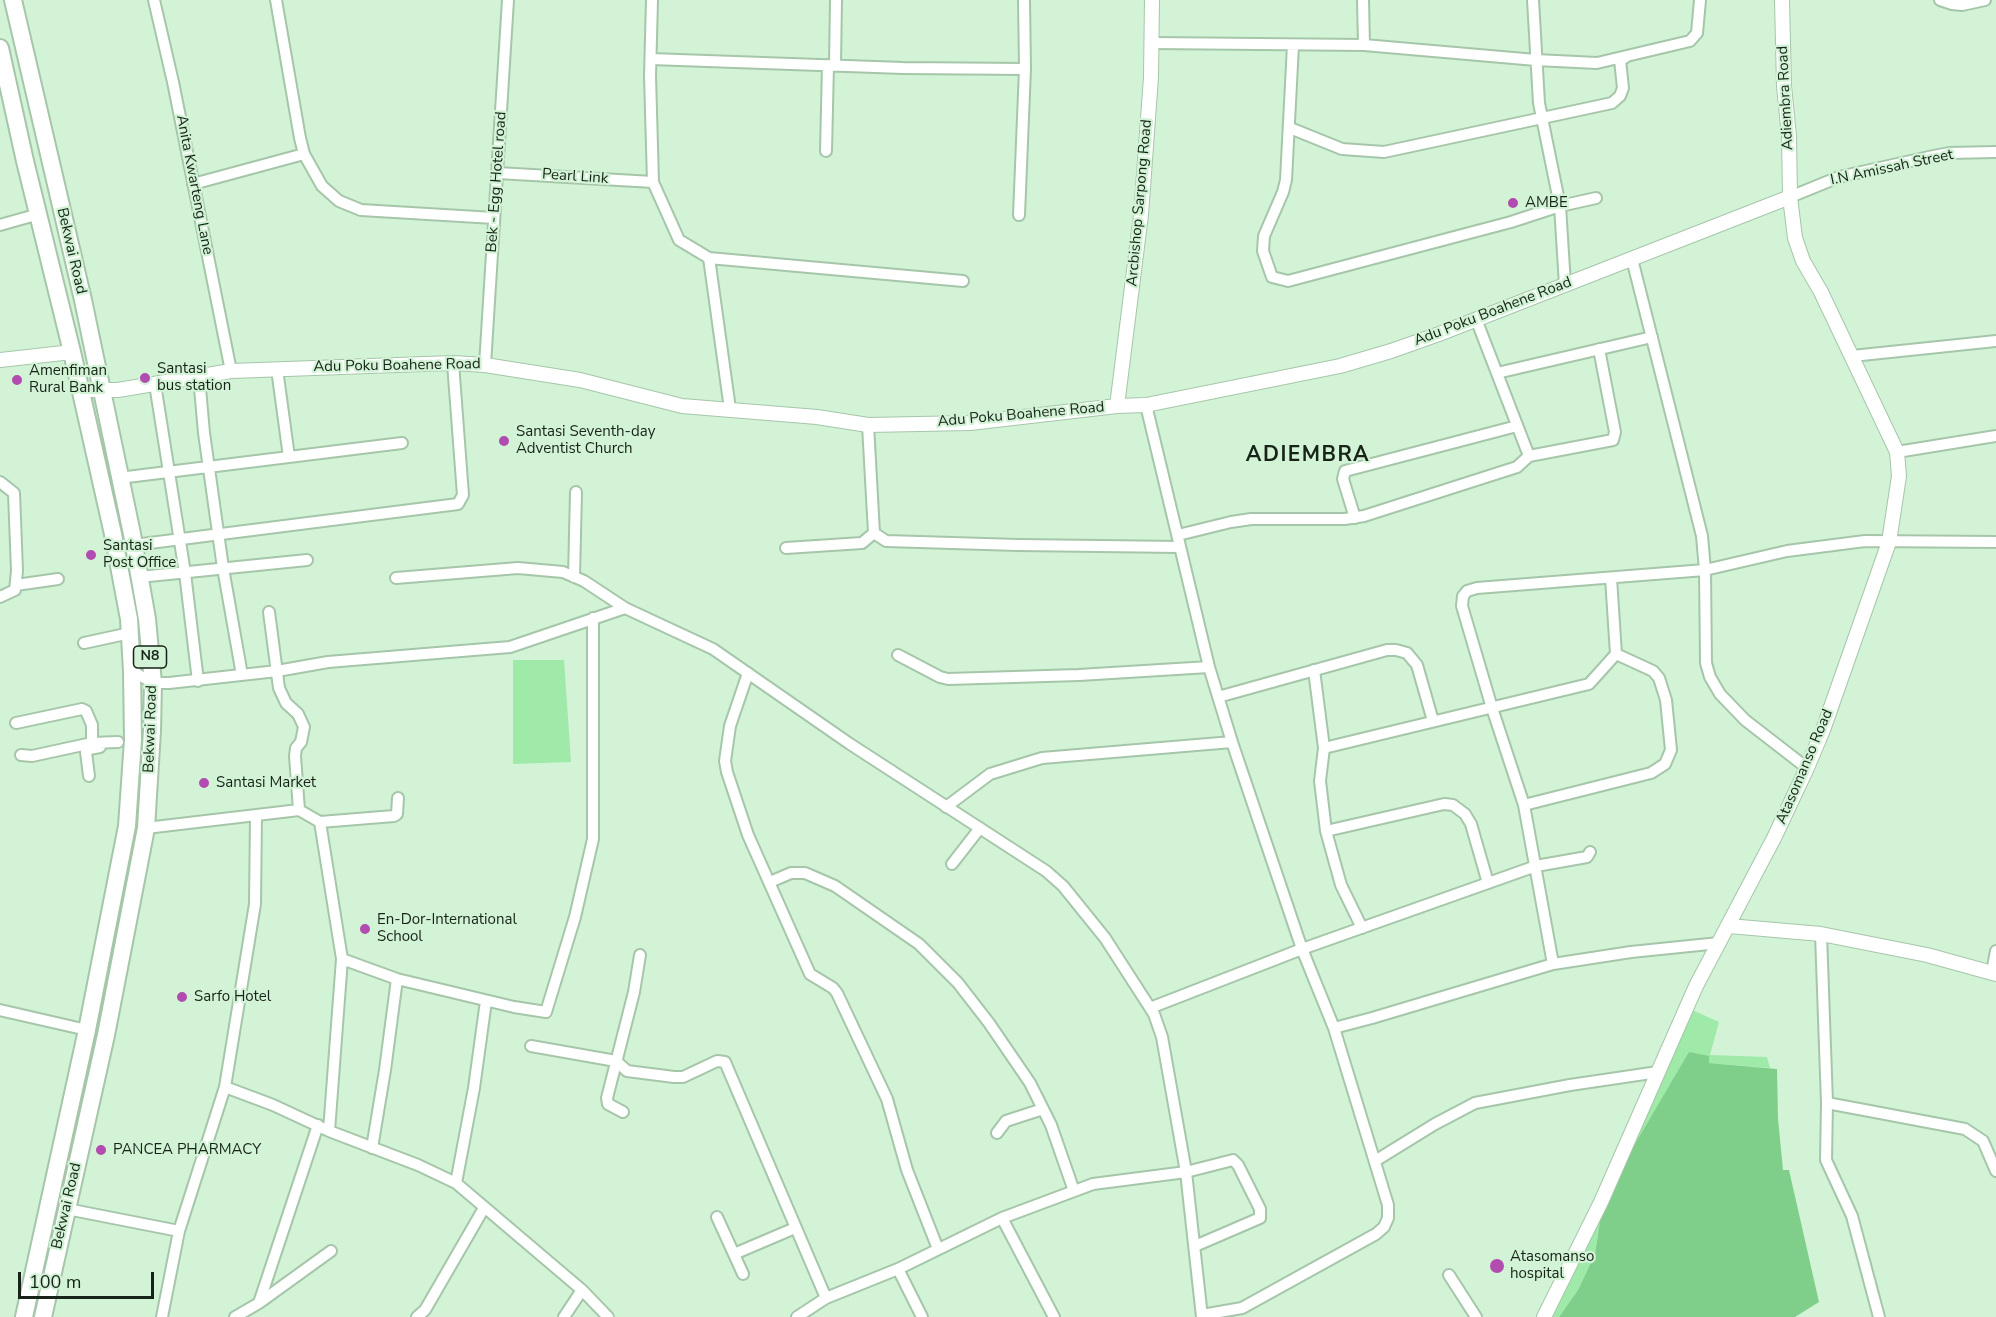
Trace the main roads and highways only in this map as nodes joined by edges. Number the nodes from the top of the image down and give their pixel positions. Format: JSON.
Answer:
{"nodes":[{"id":1,"x":13,"y":0,"type":"edge"},
{"id":2,"x":0,"y":48,"type":"edge"},
{"id":3,"x":2,"y":70,"type":"edge"},
{"id":4,"x":50,"y":156,"type":"junction"},
{"id":5,"x":25,"y":161,"type":"junction"},
{"id":6,"x":24,"y":1317,"type":"edge"},
{"id":7,"x":43,"y":1317,"type":"edge"}],
"edges":[{"from":1,"to":4,"type":"highway","name":"Bekwai Road","number":"N8"},
{"from":2,"to":3,"type":"highway","name":"Bekwai Road","number":"N8"},
{"from":3,"to":5,"type":"highway","name":"Bekwai Road","number":"N8"},
{"from":4,"to":5,"type":"highway"},
{"from":4,"to":7,"type":"highway","name":"Bekwai Road","number":"N8"},
{"from":5,"to":6,"type":"highway","name":"Bekwai Road","number":"N8"}]}
